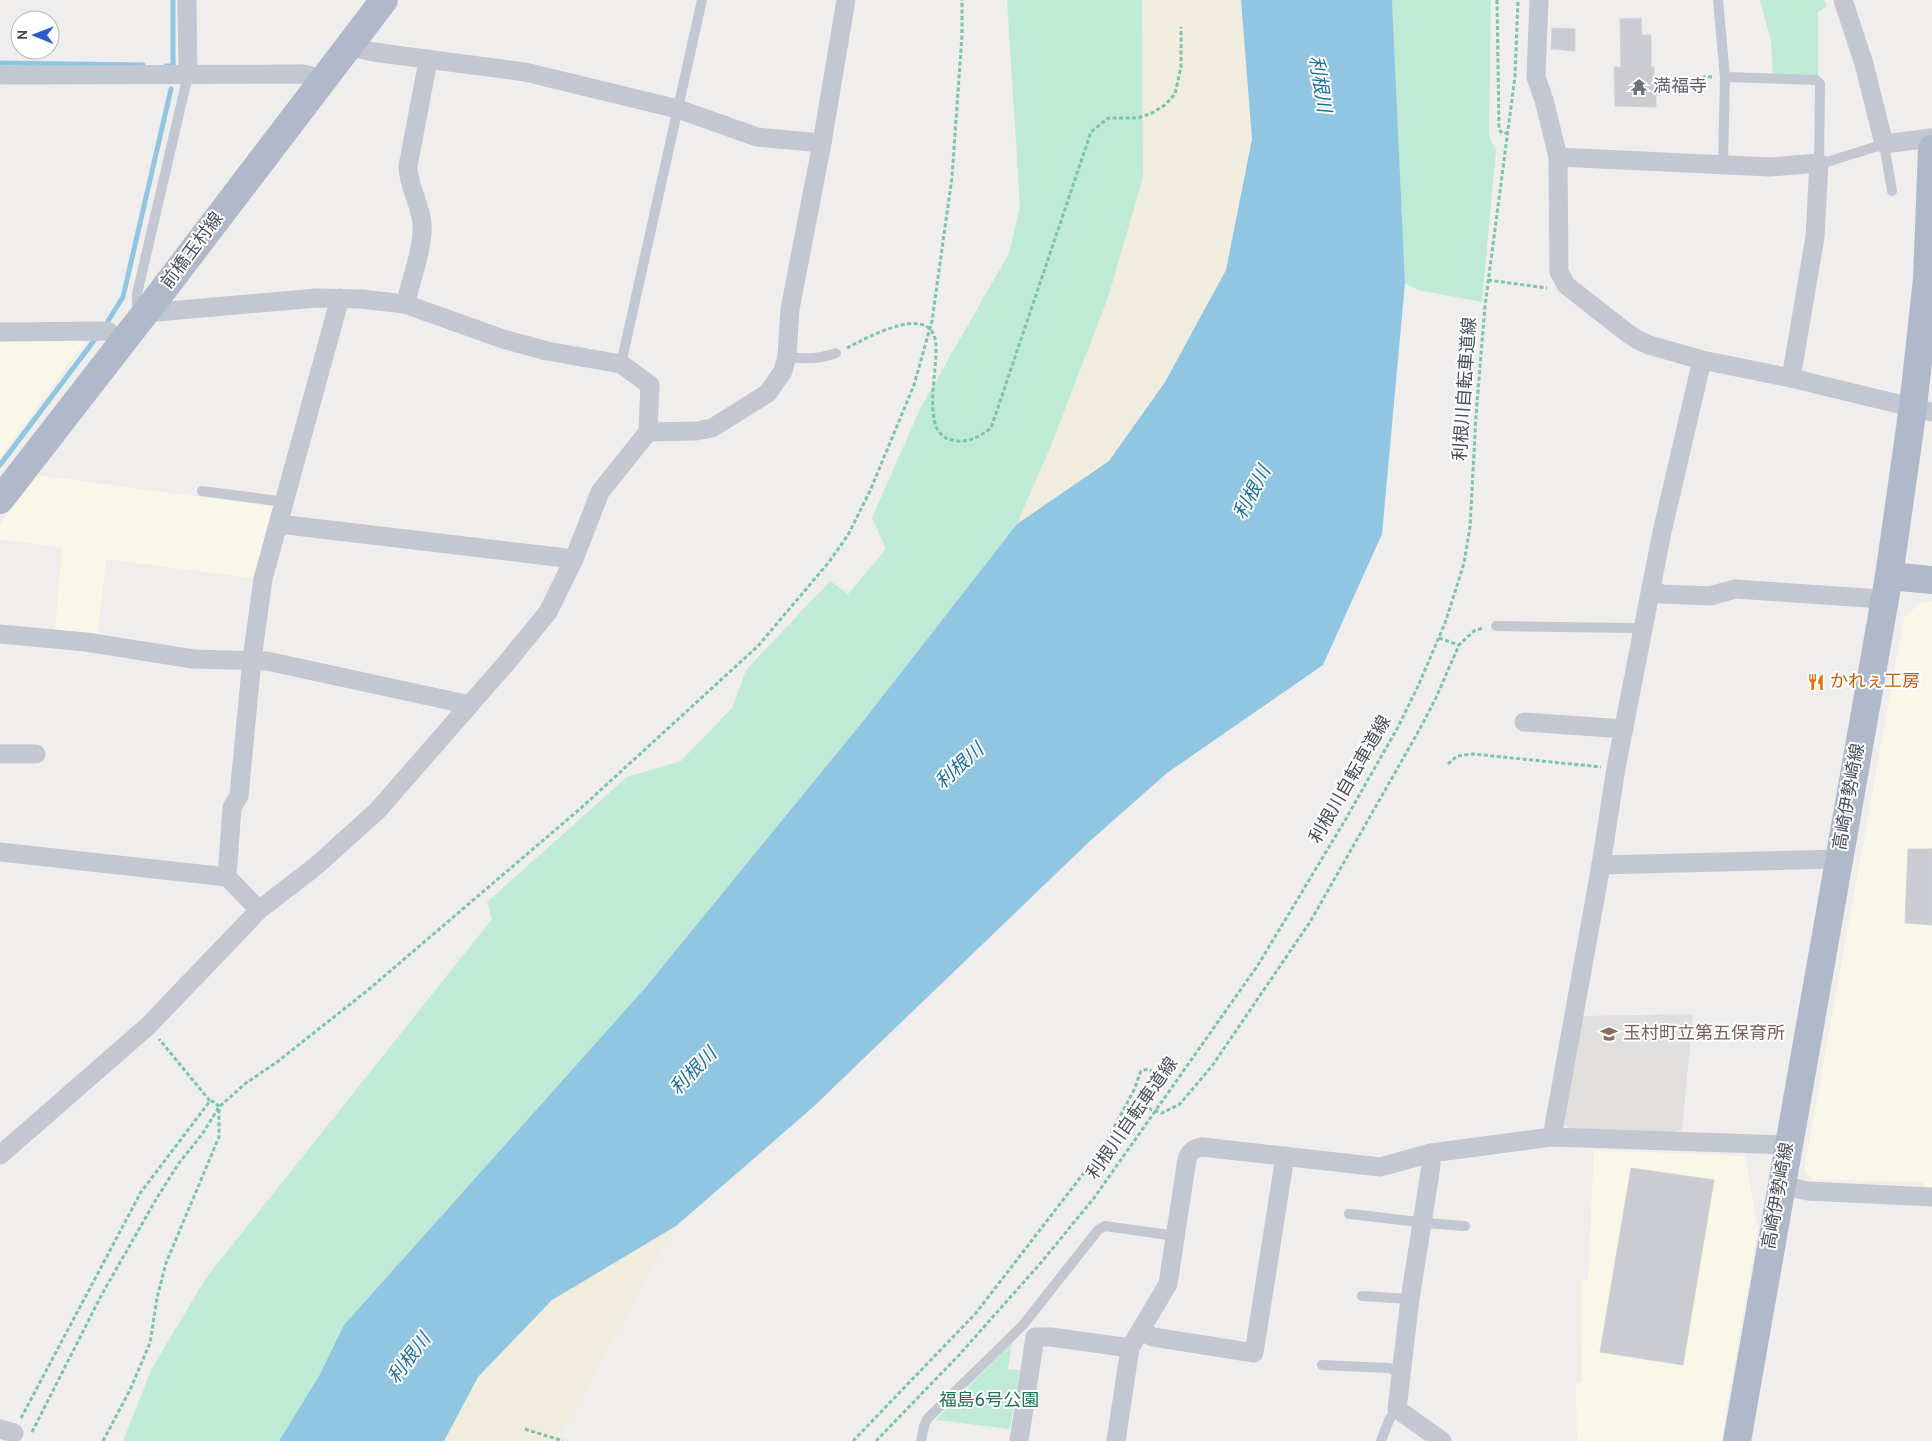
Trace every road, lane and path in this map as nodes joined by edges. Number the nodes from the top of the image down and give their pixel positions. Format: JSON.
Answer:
{"nodes":[{"id":1,"x":187,"y":0,"type":"edge"},
{"id":2,"x":384,"y":0,"type":"edge"},
{"id":3,"x":702,"y":0,"type":"edge"},
{"id":4,"x":846,"y":0,"type":"edge"},
{"id":5,"x":962,"y":0,"type":"edge"},
{"id":6,"x":1497,"y":0,"type":"edge"},
{"id":7,"x":1518,"y":0,"type":"edge"},
{"id":8,"x":1539,"y":0,"type":"edge"},
{"id":9,"x":1718,"y":0,"type":"edge"},
{"id":10,"x":1842,"y":0,"type":"edge"},
{"id":11,"x":1181,"y":27,"type":"dead end"},
{"id":12,"x":351,"y":44,"type":"junction"},
{"id":13,"x":428,"y":61,"type":"junction"},
{"id":14,"x":0,"y":75,"type":"edge"},
{"id":15,"x":188,"y":75,"type":"junction"},
{"id":16,"x":1725,"y":77,"type":"junction"},
{"id":17,"x":322,"y":79,"type":"junction"},
{"id":18,"x":1662,"y":86,"type":"dead end"},
{"id":19,"x":678,"y":109,"type":"junction"},
{"id":20,"x":1507,"y":133,"type":"junction"},
{"id":21,"x":1932,"y":138,"type":"edge"},
{"id":22,"x":822,"y":143,"type":"junction"},
{"id":23,"x":1884,"y":144,"type":"junction"},
{"id":24,"x":1932,"y":150,"type":"edge"},
{"id":25,"x":1558,"y":157,"type":"junction"},
{"id":26,"x":1820,"y":163,"type":"junction"},
{"id":27,"x":1723,"y":164,"type":"junction"},
{"id":28,"x":1892,"y":191,"type":"dead end"},
{"id":29,"x":1488,"y":280,"type":"junction"},
{"id":30,"x":1566,"y":286,"type":"junction"},
{"id":31,"x":340,"y":298,"type":"junction"},
{"id":32,"x":406,"y":304,"type":"junction"},
{"id":33,"x":148,"y":310,"type":"junction"},
{"id":34,"x":930,"y":328,"type":"junction"},
{"id":35,"x":0,"y":332,"type":"edge"},
{"id":36,"x":123,"y":341,"type":"junction"},
{"id":37,"x":836,"y":352,"type":"joint"},
{"id":38,"x":787,"y":356,"type":"junction"},
{"id":39,"x":1702,"y":360,"type":"junction"},
{"id":40,"x":621,"y":364,"type":"junction"},
{"id":41,"x":1791,"y":378,"type":"junction"},
{"id":42,"x":1923,"y":410,"type":"edge"},
{"id":43,"x":648,"y":432,"type":"junction"},
{"id":44,"x":202,"y":491,"type":"dead end"},
{"id":45,"x":0,"y":500,"type":"edge"},
{"id":46,"x":285,"y":502,"type":"junction"},
{"id":47,"x":279,"y":524,"type":"junction"},
{"id":48,"x":574,"y":559,"type":"junction"},
{"id":49,"x":1932,"y":580,"type":"edge"},
{"id":50,"x":1887,"y":589,"type":"junction"},
{"id":51,"x":1650,"y":590,"type":"junction"},
{"id":52,"x":1496,"y":626,"type":"joint"},
{"id":53,"x":1643,"y":629,"type":"junction"},
{"id":54,"x":0,"y":634,"type":"edge"},
{"id":55,"x":1439,"y":638,"type":"junction"},
{"id":56,"x":1459,"y":645,"type":"junction"},
{"id":57,"x":252,"y":660,"type":"junction"},
{"id":58,"x":470,"y":706,"type":"junction"},
{"id":59,"x":1524,"y":722,"type":"dead end"},
{"id":60,"x":1624,"y":729,"type":"junction"},
{"id":61,"x":0,"y":754,"type":"edge"},
{"id":62,"x":36,"y":754,"type":"dead end"},
{"id":63,"x":1448,"y":764,"type":"dead end"},
{"id":64,"x":1616,"y":768,"type":"junction"},
{"id":65,"x":0,"y":852,"type":"edge"},
{"id":66,"x":1839,"y":859,"type":"junction"},
{"id":67,"x":1601,"y":865,"type":"junction"},
{"id":68,"x":227,"y":877,"type":"junction"},
{"id":69,"x":259,"y":910,"type":"junction"},
{"id":70,"x":148,"y":1026,"type":"junction"},
{"id":71,"x":210,"y":1101,"type":"junction"},
{"id":72,"x":219,"y":1107,"type":"junction"},
{"id":73,"x":1154,"y":1112,"type":"junction"},
{"id":74,"x":1552,"y":1137,"type":"junction"},
{"id":75,"x":1788,"y":1144,"type":"junction"},
{"id":76,"x":1430,"y":1153,"type":"junction"},
{"id":77,"x":0,"y":1155,"type":"edge"},
{"id":78,"x":1285,"y":1156,"type":"junction"},
{"id":79,"x":1781,"y":1185,"type":"junction"},
{"id":80,"x":1932,"y":1196,"type":"edge"},
{"id":81,"x":1349,"y":1214,"type":"dead end"},
{"id":82,"x":1421,"y":1223,"type":"junction"},
{"id":83,"x":1465,"y":1226,"type":"dead end"},
{"id":84,"x":1176,"y":1236,"type":"junction"},
{"id":85,"x":1362,"y":1296,"type":"dead end"},
{"id":86,"x":1410,"y":1299,"type":"junction"},
{"id":87,"x":1142,"y":1330,"type":"junction"},
{"id":88,"x":1029,"y":1331,"type":"junction"},
{"id":89,"x":1130,"y":1348,"type":"junction"},
{"id":90,"x":1322,"y":1365,"type":"dead end"},
{"id":91,"x":1400,"y":1373,"type":"junction"},
{"id":92,"x":1397,"y":1410,"type":"junction"},
{"id":93,"x":525,"y":1429,"type":"dead end"},
{"id":94,"x":15,"y":1431,"type":"edge"},
{"id":95,"x":104,"y":1441,"type":"edge"},
{"id":96,"x":563,"y":1441,"type":"edge"},
{"id":97,"x":853,"y":1441,"type":"edge"},
{"id":98,"x":876,"y":1441,"type":"edge"},
{"id":99,"x":921,"y":1441,"type":"edge"},
{"id":100,"x":1019,"y":1441,"type":"edge"},
{"id":101,"x":1116,"y":1441,"type":"edge"},
{"id":102,"x":1381,"y":1441,"type":"edge"},
{"id":103,"x":1442,"y":1441,"type":"edge"},
{"id":104,"x":1737,"y":1441,"type":"edge"}],
"edges":[{"from":1,"to":15,"type":"street"},
{"from":2,"to":12,"type":"main road","name":"前橋玉村線"},
{"from":3,"to":19,"type":"lane"},
{"from":4,"to":22,"type":"street"},
{"from":5,"to":34,"type":"path"},
{"from":6,"to":20,"type":"path"},
{"from":7,"to":20,"type":"path","name":"利根川自転車道線"},
{"from":8,"to":25,"type":"street"},
{"from":9,"to":16,"type":"lane"},
{"from":10,"to":23,"type":"street"},
{"from":11,"to":34,"type":"path"},
{"from":12,"to":13,"type":"street"},
{"from":12,"to":17,"type":"main road","name":"前橋玉村線"},
{"from":13,"to":19,"type":"street"},
{"from":13,"to":32,"type":"street"},
{"from":14,"to":15,"type":"street"},
{"from":15,"to":17,"type":"street"},
{"from":15,"to":33,"type":"lane"},
{"from":16,"to":18,"type":"path"},
{"from":16,"to":26,"type":"lane"},
{"from":16,"to":27,"type":"lane"},
{"from":17,"to":33,"type":"main road","name":"前橋玉村線"},
{"from":19,"to":22,"type":"street"},
{"from":19,"to":40,"type":"lane"},
{"from":20,"to":29,"type":"path","name":"利根川自転車道線"},
{"from":21,"to":23,"type":"street"},
{"from":22,"to":38,"type":"street"},
{"from":23,"to":26,"type":"lane"},
{"from":23,"to":28,"type":"lane"},
{"from":24,"to":42,"type":"main road","name":"高崎伊勢崎線"},
{"from":25,"to":27,"type":"street"},
{"from":25,"to":30,"type":"street"},
{"from":26,"to":27,"type":"street"},
{"from":26,"to":41,"type":"street"},
{"from":29,"to":30,"type":"path"},
{"from":29,"to":55,"type":"path","name":"利根川自転車道線"},
{"from":30,"to":39,"type":"street"},
{"from":31,"to":32,"type":"street"},
{"from":31,"to":33,"type":"street"},
{"from":31,"to":46,"type":"street"},
{"from":32,"to":40,"type":"street"},
{"from":33,"to":36,"type":"main road","name":"前橋玉村線"},
{"from":34,"to":37,"type":"path"},
{"from":34,"to":72,"type":"path"},
{"from":35,"to":36,"type":"street"},
{"from":36,"to":45,"type":"main road","name":"前橋玉村線"},
{"from":37,"to":38,"type":"lane"},
{"from":38,"to":43,"type":"street"},
{"from":39,"to":41,"type":"street"},
{"from":39,"to":51,"type":"street"},
{"from":40,"to":43,"type":"street"},
{"from":41,"to":42,"type":"street"},
{"from":42,"to":50,"type":"main road","name":"高崎伊勢崎線"},
{"from":43,"to":48,"type":"street"},
{"from":44,"to":46,"type":"lane"},
{"from":46,"to":47,"type":"street"},
{"from":47,"to":48,"type":"street"},
{"from":47,"to":57,"type":"street"},
{"from":48,"to":58,"type":"street"},
{"from":49,"to":50,"type":"main road"},
{"from":50,"to":51,"type":"street"},
{"from":50,"to":66,"type":"main road","name":"高崎伊勢崎線"},
{"from":51,"to":53,"type":"street"},
{"from":52,"to":53,"type":"lane"},
{"from":52,"to":56,"type":"path"},
{"from":53,"to":60,"type":"street"},
{"from":54,"to":57,"type":"street"},
{"from":55,"to":56,"type":"path"},
{"from":55,"to":73,"type":"path","name":"利根川自転車道線"},
{"from":56,"to":73,"type":"path"},
{"from":57,"to":58,"type":"street"},
{"from":57,"to":68,"type":"street"},
{"from":58,"to":69,"type":"street"},
{"from":59,"to":60,"type":"street"},
{"from":60,"to":64,"type":"street"},
{"from":61,"to":62,"type":"street"},
{"from":63,"to":64,"type":"path"},
{"from":64,"to":67,"type":"street"},
{"from":65,"to":68,"type":"street"},
{"from":66,"to":67,"type":"street"},
{"from":66,"to":75,"type":"main road","name":"高崎伊勢崎線"},
{"from":67,"to":74,"type":"street"},
{"from":68,"to":69,"type":"street"},
{"from":69,"to":70,"type":"street"},
{"from":70,"to":71,"type":"path"},
{"from":70,"to":77,"type":"street"},
{"from":71,"to":72,"type":"path"},
{"from":71,"to":94,"type":"path"},
{"from":72,"to":94,"type":"path"},
{"from":72,"to":95,"type":"path"},
{"from":73,"to":97,"type":"path"},
{"from":73,"to":98,"type":"path","name":"利根川自転車道線"},
{"from":74,"to":75,"type":"street"},
{"from":74,"to":76,"type":"street"},
{"from":75,"to":79,"type":"main road","name":"高崎伊勢崎線"},
{"from":76,"to":78,"type":"street"},
{"from":76,"to":82,"type":"street"},
{"from":78,"to":84,"type":"street"},
{"from":78,"to":87,"type":"street"},
{"from":79,"to":80,"type":"street"},
{"from":79,"to":104,"type":"main road","name":"高崎伊勢崎線"},
{"from":81,"to":82,"type":"lane"},
{"from":82,"to":83,"type":"lane"},
{"from":82,"to":86,"type":"street"},
{"from":84,"to":87,"type":"street"},
{"from":84,"to":88,"type":"lane"},
{"from":85,"to":86,"type":"lane"},
{"from":86,"to":91,"type":"street"},
{"from":87,"to":89,"type":"street"},
{"from":88,"to":89,"type":"street"},
{"from":88,"to":99,"type":"lane"},
{"from":88,"to":100,"type":"street"},
{"from":89,"to":101,"type":"street"},
{"from":90,"to":91,"type":"lane"},
{"from":91,"to":92,"type":"street"},
{"from":92,"to":102,"type":"lane"},
{"from":92,"to":103,"type":"street"},
{"from":93,"to":96,"type":"path"}]}
